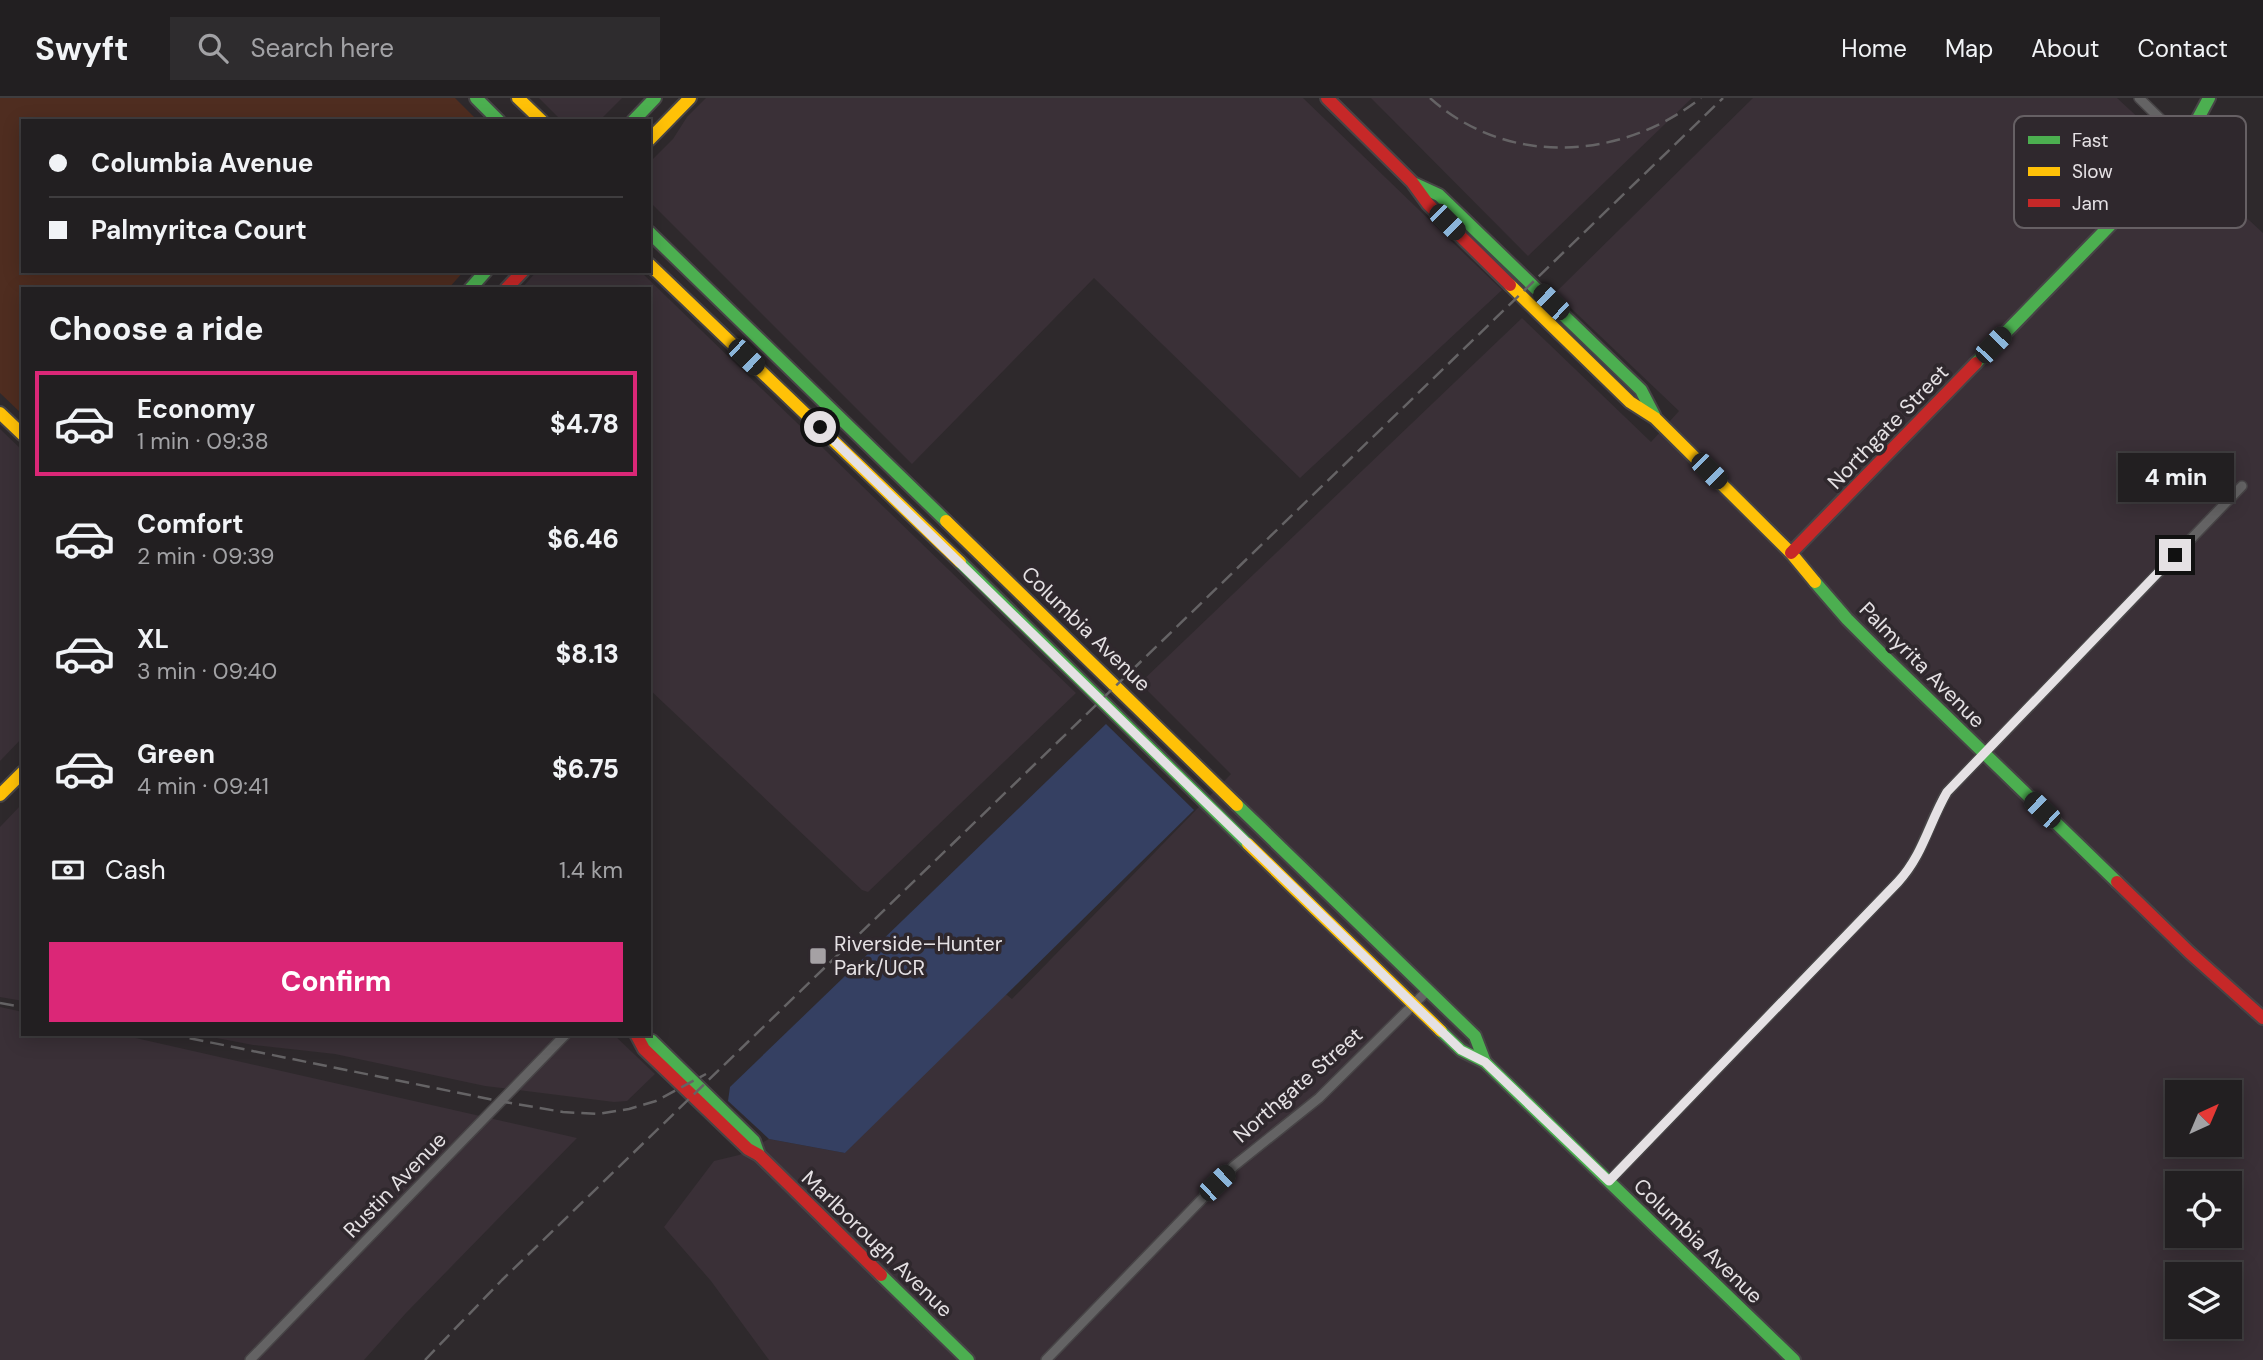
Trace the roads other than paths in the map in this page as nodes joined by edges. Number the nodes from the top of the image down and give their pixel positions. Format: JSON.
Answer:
{"nodes":[{"id":1,"x":476,"y":98,"type":"edge"},
{"id":2,"x":518,"y":98,"type":"edge"},
{"id":3,"x":655,"y":98,"type":"edge"},
{"id":4,"x":690,"y":98,"type":"edge"},
{"id":5,"x":1326,"y":98,"type":"edge"},
{"id":6,"x":2138,"y":98,"type":"edge"},
{"id":7,"x":2209,"y":98,"type":"edge"},
{"id":8,"x":2157,"y":116,"type":"edge"},
{"id":9,"x":2199,"y":116,"type":"edge"},
{"id":10,"x":497,"y":119,"type":"edge"},
{"id":11,"x":540,"y":119,"type":"edge"},
{"id":12,"x":635,"y":119,"type":"edge"},
{"id":13,"x":651,"y":138,"type":"edge"},
{"id":14,"x":2107,"y":228,"type":"edge"},
{"id":15,"x":651,"y":234,"type":"edge"},
{"id":16,"x":651,"y":266,"type":"edge"},
{"id":17,"x":484,"y":273,"type":"edge"},
{"id":18,"x":521,"y":273,"type":"edge"},
{"id":19,"x":472,"y":287,"type":"edge"},
{"id":20,"x":508,"y":287,"type":"edge"},
{"id":21,"x":782,"y":359,"type":"junction"},
{"id":22,"x":764,"y":375,"type":"junction"},
{"id":23,"x":820,"y":397,"type":"junction"},
{"id":24,"x":0,"y":413,"type":"edge"},
{"id":25,"x":805,"y":413,"type":"junction"},
{"id":26,"x":21,"y":433,"type":"edge"},
{"id":27,"x":2242,"y":486,"type":"dead end"},
{"id":28,"x":1791,"y":553,"type":"junction"},
{"id":29,"x":995,"y":567,"type":"junction"},
{"id":30,"x":980,"y":581,"type":"junction"},
{"id":31,"x":1984,"y":753,"type":"junction"},
{"id":32,"x":21,"y":774,"type":"edge"},
{"id":33,"x":0,"y":795,"type":"edge"},
{"id":34,"x":1305,"y":871,"type":"junction"},
{"id":35,"x":1292,"y":885,"type":"junction"},
{"id":36,"x":1428,"y":990,"type":"junction"},
{"id":37,"x":1414,"y":1005,"type":"junction"},
{"id":38,"x":2263,"y":1018,"type":"edge"},
{"id":39,"x":564,"y":1036,"type":"edge"},
{"id":40,"x":638,"y":1036,"type":"edge"},
{"id":41,"x":1485,"y":1062,"type":"junction"},
{"id":42,"x":1609,"y":1181,"type":"junction"},
{"id":43,"x":250,"y":1360,"type":"edge"},
{"id":44,"x":968,"y":1360,"type":"edge"},
{"id":45,"x":1046,"y":1360,"type":"edge"},
{"id":46,"x":1794,"y":1360,"type":"edge"}],
"edges":[{"from":1,"to":10,"type":"street"},
{"from":2,"to":11,"type":"street"},
{"from":3,"to":12,"type":"street"},
{"from":4,"to":13,"type":"street"},
{"from":5,"to":28,"type":"street","name":"Palmyrita Avenue"},
{"from":6,"to":8,"type":"street"},
{"from":7,"to":9,"type":"street","name":"Northgate Street"},
{"from":14,"to":28,"type":"street","name":"Northgate Street"},
{"from":15,"to":21,"type":"street","name":"Columbia Avenue"},
{"from":16,"to":22,"type":"street","name":"Columbia Avenue"},
{"from":17,"to":19,"type":"street"},
{"from":18,"to":20,"type":"street"},
{"from":21,"to":22,"type":"street"},
{"from":21,"to":23,"type":"street","name":"Columbia Avenue"},
{"from":22,"to":25,"type":"street","name":"Columbia Avenue"},
{"from":23,"to":25,"type":"street"},
{"from":23,"to":29,"type":"street","name":"Columbia Avenue"},
{"from":24,"to":26,"type":"street"},
{"from":25,"to":30,"type":"street","name":"Columbia Avenue"},
{"from":27,"to":31,"type":"street"},
{"from":28,"to":31,"type":"street","name":"Palmyrita Avenue"},
{"from":29,"to":30,"type":"street"},
{"from":29,"to":34,"type":"street","name":"Columbia Avenue"},
{"from":30,"to":35,"type":"street","name":"Columbia Avenue"},
{"from":31,"to":38,"type":"street","name":"Palmyrita Avenue"},
{"from":31,"to":42,"type":"street"},
{"from":32,"to":33,"type":"street"},
{"from":34,"to":35,"type":"street"},
{"from":34,"to":36,"type":"street","name":"Columbia Avenue"},
{"from":35,"to":37,"type":"street","name":"Columbia Avenue"},
{"from":36,"to":37,"type":"street","name":"Northgate Street"},
{"from":36,"to":41,"type":"street","name":"Columbia Avenue"},
{"from":37,"to":41,"type":"street","name":"Columbia Avenue"},
{"from":37,"to":45,"type":"street","name":"Northgate Street"},
{"from":39,"to":43,"type":"street","name":"Rustin Avenue"},
{"from":40,"to":44,"type":"street","name":"Marlborough Avenue"},
{"from":41,"to":42,"type":"street","name":"Columbia Avenue"},
{"from":42,"to":46,"type":"street","name":"Columbia Avenue"}]}
